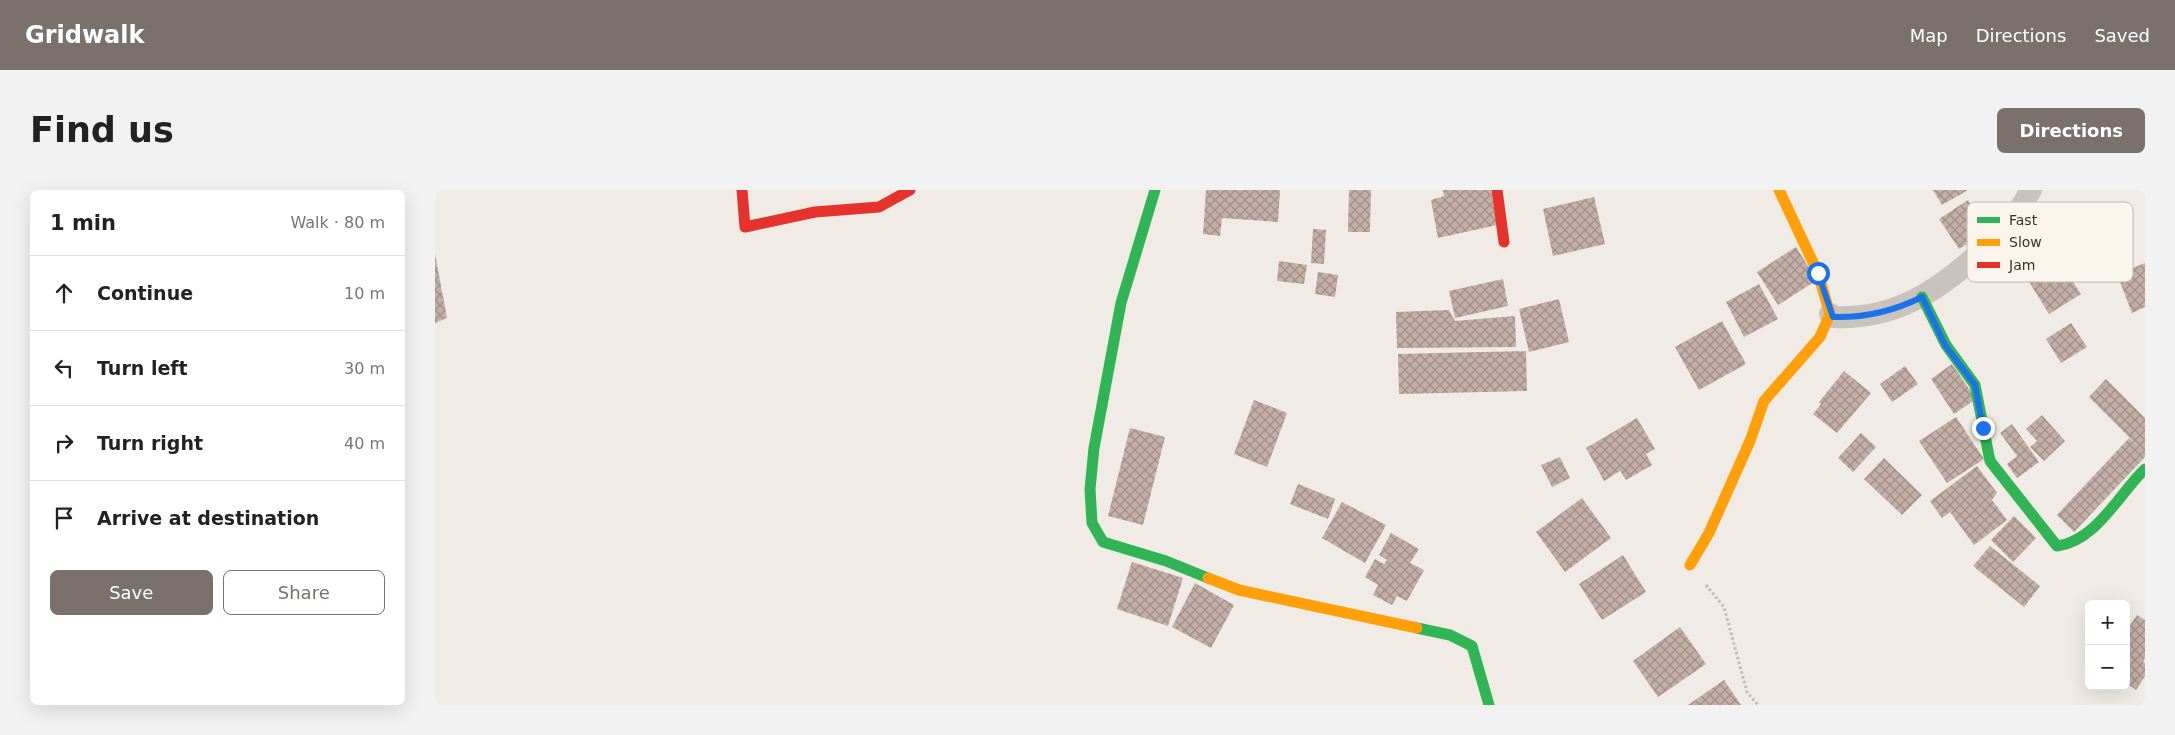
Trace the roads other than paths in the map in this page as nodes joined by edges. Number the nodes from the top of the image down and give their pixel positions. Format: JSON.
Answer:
{"nodes":[{"id":1,"x":742,"y":190,"type":"edge"},
{"id":2,"x":910,"y":190,"type":"edge"},
{"id":3,"x":1155,"y":190,"type":"edge"},
{"id":4,"x":1497,"y":190,"type":"edge"},
{"id":5,"x":1779,"y":190,"type":"edge"},
{"id":6,"x":2031,"y":190,"type":"edge"},
{"id":7,"x":2023,"y":202,"type":"edge"},
{"id":8,"x":1504,"y":242,"type":"dead end"},
{"id":9,"x":1967,"y":263,"type":"edge"},
{"id":10,"x":1922,"y":297,"type":"junction"},
{"id":11,"x":1830,"y":314,"type":"junction"},
{"id":12,"x":2145,"y":469,"type":"edge"},
{"id":13,"x":1690,"y":565,"type":"road end"},
{"id":14,"x":1489,"y":705,"type":"edge"}],
"edges":[{"from":1,"to":2,"type":"street"},
{"from":3,"to":14,"type":"street"},
{"from":4,"to":8,"type":"street"},
{"from":5,"to":11,"type":"street"},
{"from":6,"to":7,"type":"street"},
{"from":9,"to":10,"type":"street"},
{"from":10,"to":11,"type":"street"},
{"from":10,"to":12,"type":"street"},
{"from":11,"to":13,"type":"street"}]}
